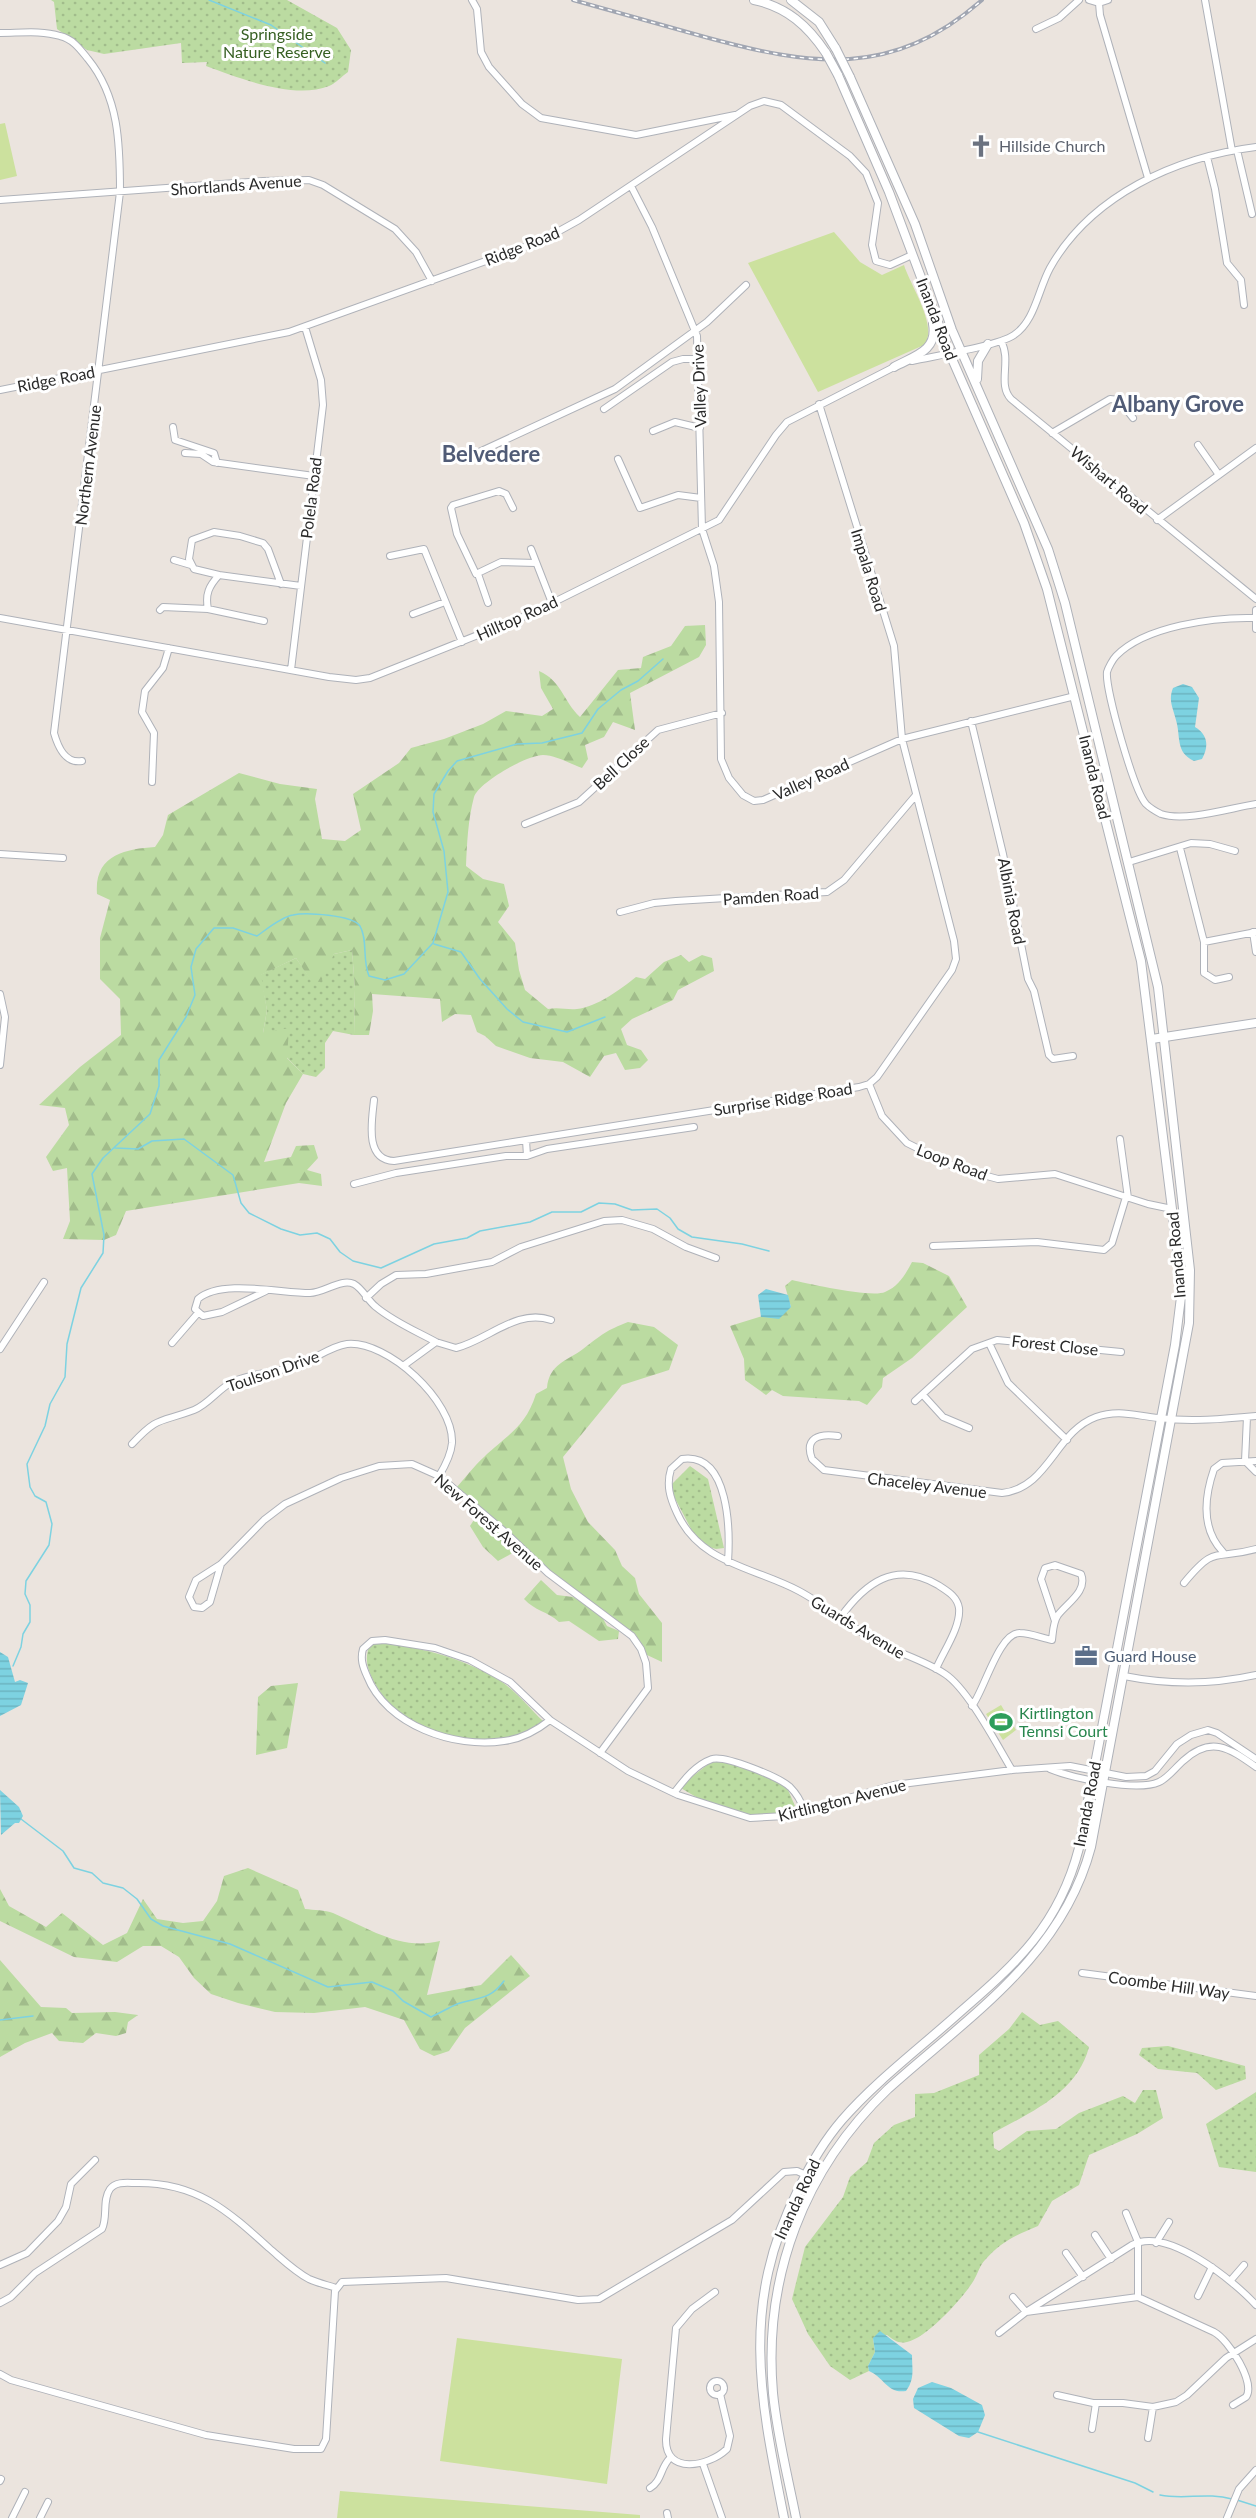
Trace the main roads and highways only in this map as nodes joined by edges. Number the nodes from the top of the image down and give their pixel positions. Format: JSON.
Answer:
{"nodes":[{"id":1,"x":754,"y":0,"type":"edge"},
{"id":2,"x":791,"y":0,"type":"edge"},
{"id":3,"x":930,"y":306,"type":"junction"},
{"id":4,"x":988,"y":344,"type":"road end"},
{"id":5,"x":894,"y":367,"type":"road end"},
{"id":6,"x":978,"y":388,"type":"junction"},
{"id":7,"x":1153,"y":961,"type":"junction"},
{"id":8,"x":1142,"y":969,"type":"junction"},
{"id":9,"x":1173,"y":1124,"type":"junction"},
{"id":10,"x":1165,"y":1151,"type":"junction"},
{"id":11,"x":784,"y":2518,"type":"edge"},
{"id":12,"x":796,"y":2518,"type":"edge"}],
"edges":[{"from":1,"to":3,"type":"main road","name":"Inanda Road","bridge":true},
{"from":2,"to":6,"type":"main road","name":"Inanda Road","bridge":true},
{"from":3,"to":5,"type":"main road"},
{"from":3,"to":8,"type":"main road","name":"Inanda Road"},
{"from":4,"to":6,"type":"main road"},
{"from":6,"to":7,"type":"main road","name":"Inanda Road"},
{"from":7,"to":8,"type":"main road"},
{"from":7,"to":9,"type":"main road","name":"Inanda Road"},
{"from":8,"to":10,"type":"main road","name":"Inanda Road"},
{"from":9,"to":10,"type":"main road"},
{"from":9,"to":12,"type":"main road","name":"Inanda Road"},
{"from":10,"to":11,"type":"main road","name":"Inanda Road"}]}
